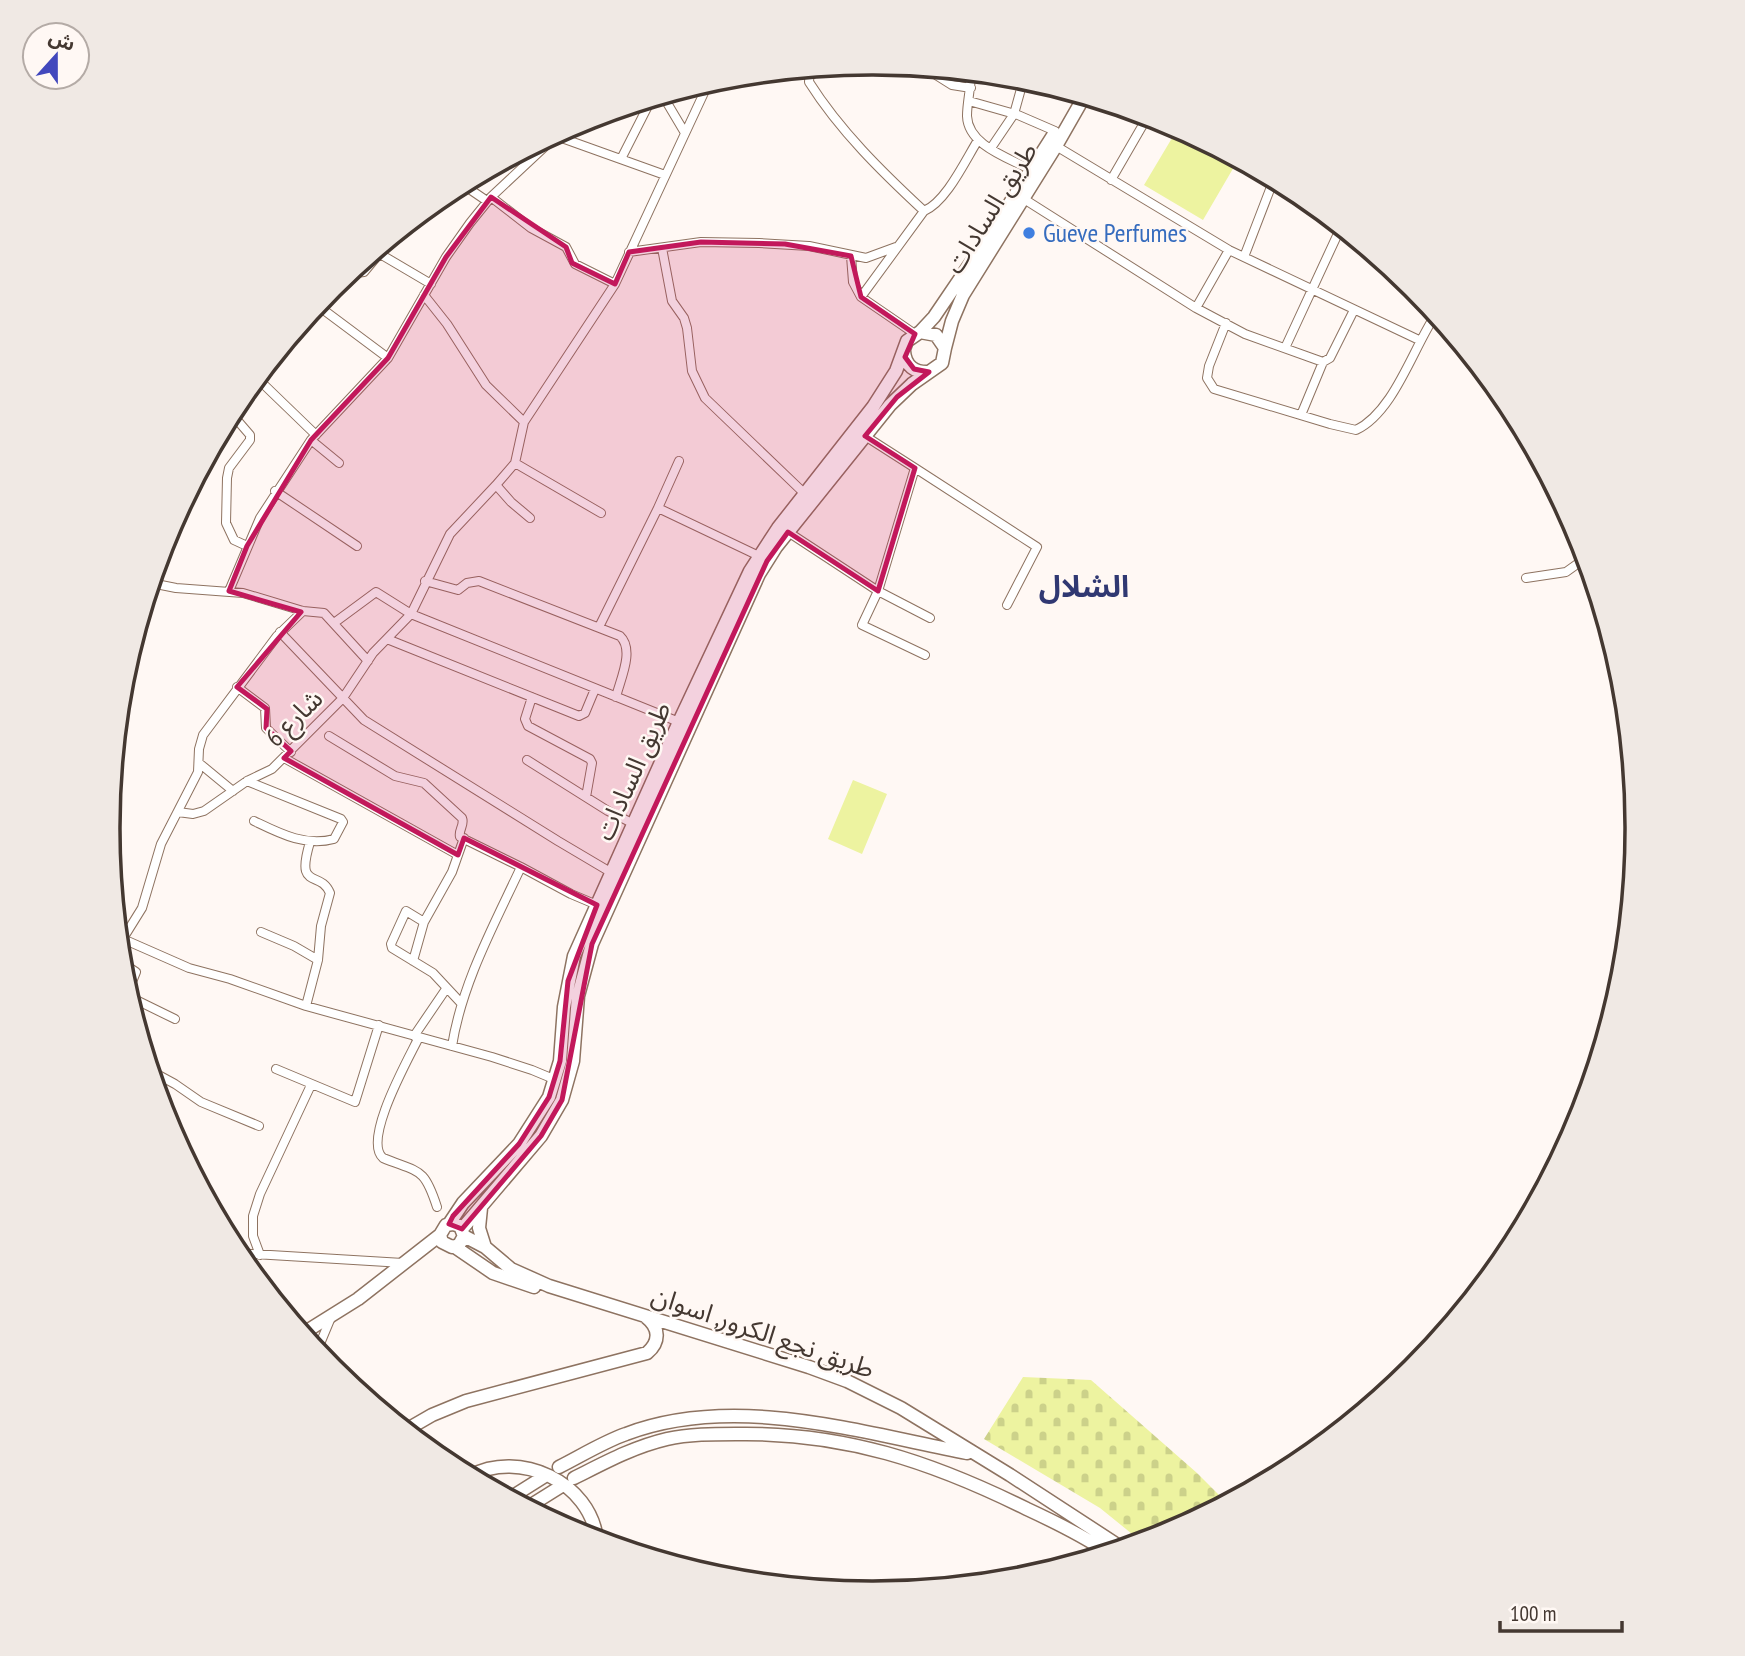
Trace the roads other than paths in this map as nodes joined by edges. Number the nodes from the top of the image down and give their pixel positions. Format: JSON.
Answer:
{"nodes":[{"id":1,"x":809,"y":78,"type":"edge"},
{"id":2,"x":943,"y":79,"type":"edge"},
{"id":3,"x":971,"y":82,"type":"edge"},
{"id":4,"x":971,"y":88,"type":"junction"},
{"id":5,"x":1021,"y":90,"type":"edge"},
{"id":6,"x":703,"y":95,"type":"edge"},
{"id":7,"x":969,"y":100,"type":"junction"},
{"id":8,"x":1071,"y":102,"type":"edge"},
{"id":9,"x":668,"y":104,"type":"edge"},
{"id":10,"x":1080,"y":105,"type":"edge"},
{"id":11,"x":646,"y":111,"type":"edge"},
{"id":12,"x":1014,"y":114,"type":"junction"},
{"id":13,"x":1142,"y":126,"type":"edge"},
{"id":14,"x":1055,"y":131,"type":"junction"},
{"id":15,"x":685,"y":133,"type":"junction"},
{"id":16,"x":568,"y":140,"type":"edge"},
{"id":17,"x":978,"y":141,"type":"junction"},
{"id":18,"x":1056,"y":146,"type":"junction"},
{"id":19,"x":991,"y":148,"type":"junction"},
{"id":20,"x":535,"y":156,"type":"edge"},
{"id":21,"x":621,"y":159,"type":"junction"},
{"id":22,"x":1031,"y":170,"type":"junction"},
{"id":23,"x":665,"y":175,"type":"junction"},
{"id":24,"x":1111,"y":180,"type":"junction"},
{"id":25,"x":1270,"y":189,"type":"edge"},
{"id":26,"x":473,"y":190,"type":"edge"},
{"id":27,"x":489,"y":199,"type":"junction"},
{"id":28,"x":1024,"y":199,"type":"junction"},
{"id":29,"x":924,"y":211,"type":"junction"},
{"id":30,"x":1337,"y":236,"type":"edge"},
{"id":31,"x":896,"y":247,"type":"junction"},
{"id":32,"x":662,"y":248,"type":"junction"},
{"id":33,"x":1229,"y":250,"type":"junction"},
{"id":34,"x":629,"y":252,"type":"junction"},
{"id":35,"x":383,"y":256,"type":"edge"},
{"id":36,"x":851,"y":256,"type":"junction"},
{"id":37,"x":1244,"y":257,"type":"junction"},
{"id":38,"x":431,"y":284,"type":"junction"},
{"id":39,"x":615,"y":284,"type":"junction"},
{"id":40,"x":1313,"y":289,"type":"junction"},
{"id":41,"x":425,"y":295,"type":"junction"},
{"id":42,"x":861,"y":298,"type":"junction"},
{"id":43,"x":1196,"y":308,"type":"junction"},
{"id":44,"x":1354,"y":310,"type":"junction"},
{"id":45,"x":326,"y":312,"type":"edge"},
{"id":46,"x":1226,"y":323,"type":"junction"},
{"id":47,"x":1430,"y":323,"type":"edge"},
{"id":48,"x":917,"y":333,"type":"junction"},
{"id":49,"x":1419,"y":340,"type":"junction"},
{"id":50,"x":945,"y":348,"type":"junction"},
{"id":51,"x":1285,"y":348,"type":"junction"},
{"id":52,"x":904,"y":351,"type":"junction"},
{"id":53,"x":388,"y":358,"type":"junction"},
{"id":54,"x":1322,"y":362,"type":"junction"},
{"id":55,"x":929,"y":372,"type":"junction"},
{"id":56,"x":264,"y":385,"type":"edge"},
{"id":57,"x":1301,"y":415,"type":"junction"},
{"id":58,"x":240,"y":422,"type":"edge"},
{"id":59,"x":524,"y":422,"type":"junction"},
{"id":60,"x":865,"y":436,"type":"junction"},
{"id":61,"x":313,"y":438,"type":"junction"},
{"id":62,"x":679,"y":461,"type":"dead end"},
{"id":63,"x":340,"y":463,"type":"dead end"},
{"id":64,"x":515,"y":463,"type":"junction"},
{"id":65,"x":915,"y":468,"type":"junction"},
{"id":66,"x":496,"y":485,"type":"junction"},
{"id":67,"x":275,"y":491,"type":"junction"},
{"id":68,"x":805,"y":494,"type":"junction"},
{"id":69,"x":658,"y":508,"type":"junction"},
{"id":70,"x":601,"y":513,"type":"dead end"},
{"id":71,"x":530,"y":517,"type":"dead end"},
{"id":72,"x":788,"y":532,"type":"junction"},
{"id":73,"x":247,"y":546,"type":"junction"},
{"id":74,"x":357,"y":546,"type":"dead end"},
{"id":75,"x":759,"y":556,"type":"junction"},
{"id":76,"x":1577,"y":564,"type":"edge"},
{"id":77,"x":1526,"y":578,"type":"dead end"},
{"id":78,"x":425,"y":581,"type":"junction"},
{"id":79,"x":160,"y":585,"type":"edge"},
{"id":80,"x":229,"y":591,"type":"junction"},
{"id":81,"x":878,"y":591,"type":"junction"},
{"id":82,"x":1007,"y":605,"type":"dead end"},
{"id":83,"x":303,"y":611,"type":"junction"},
{"id":84,"x":411,"y":614,"type":"junction"},
{"id":85,"x":930,"y":618,"type":"dead end"},
{"id":86,"x":334,"y":623,"type":"junction"},
{"id":87,"x":599,"y":627,"type":"junction"},
{"id":88,"x":280,"y":632,"type":"junction"},
{"id":89,"x":387,"y":639,"type":"junction"},
{"id":90,"x":925,"y":656,"type":"dead end"},
{"id":91,"x":368,"y":661,"type":"junction"},
{"id":92,"x":237,"y":687,"type":"junction"},
{"id":93,"x":596,"y":689,"type":"junction"},
{"id":94,"x":532,"y":697,"type":"junction"},
{"id":95,"x":615,"y":697,"type":"junction"},
{"id":96,"x":343,"y":698,"type":"junction"},
{"id":97,"x":679,"y":722,"type":"junction"},
{"id":98,"x":329,"y":736,"type":"dead end"},
{"id":99,"x":287,"y":755,"type":"junction"},
{"id":100,"x":527,"y":760,"type":"dead end"},
{"id":101,"x":199,"y":764,"type":"junction"},
{"id":102,"x":247,"y":781,"type":"junction"},
{"id":103,"x":233,"y":791,"type":"junction"},
{"id":104,"x":586,"y":797,"type":"junction"},
{"id":105,"x":178,"y":812,"type":"junction"},
{"id":106,"x":254,"y":821,"type":"dead end"},
{"id":107,"x":634,"y":824,"type":"junction"},
{"id":108,"x":464,"y":838,"type":"junction"},
{"id":109,"x":310,"y":842,"type":"junction"},
{"id":110,"x":458,"y":855,"type":"junction"},
{"id":111,"x":521,"y":867,"type":"junction"},
{"id":112,"x":612,"y":873,"type":"junction"},
{"id":113,"x":597,"y":905,"type":"junction"},
{"id":114,"x":424,"y":922,"type":"junction"},
{"id":115,"x":127,"y":932,"type":"edge"},
{"id":116,"x":261,"y":932,"type":"dead end"},
{"id":117,"x":129,"y":945,"type":"edge"},
{"id":118,"x":318,"y":960,"type":"junction"},
{"id":119,"x":413,"y":961,"type":"junction"},
{"id":120,"x":446,"y":989,"type":"junction"},
{"id":121,"x":140,"y":1002,"type":"edge"},
{"id":122,"x":461,"y":1003,"type":"junction"},
{"id":123,"x":306,"y":1006,"type":"junction"},
{"id":124,"x":174,"y":1019,"type":"dead end"},
{"id":125,"x":379,"y":1025,"type":"junction"},
{"id":126,"x":417,"y":1036,"type":"junction"},
{"id":127,"x":452,"y":1046,"type":"junction"},
{"id":128,"x":276,"y":1069,"type":"dead end"},
{"id":129,"x":163,"y":1077,"type":"edge"},
{"id":130,"x":556,"y":1080,"type":"junction"},
{"id":131,"x":311,"y":1085,"type":"junction"},
{"id":132,"x":259,"y":1126,"type":"dead end"},
{"id":133,"x":437,"y":1207,"type":"dead end"},
{"id":134,"x":481,"y":1208,"type":"junction"},
{"id":135,"x":449,"y":1224,"type":"junction"},
{"id":136,"x":463,"y":1232,"type":"junction"},
{"id":137,"x":440,"y":1235,"type":"junction"},
{"id":138,"x":456,"y":1247,"type":"junction"},
{"id":139,"x":485,"y":1247,"type":"junction"},
{"id":140,"x":253,"y":1254,"type":"edge"},
{"id":141,"x":260,"y":1255,"type":"junction"},
{"id":142,"x":403,"y":1264,"type":"junction"},
{"id":143,"x":559,"y":1290,"type":"junction"},
{"id":144,"x":642,"y":1314,"type":"junction"},
{"id":145,"x":332,"y":1315,"type":"junction"},
{"id":146,"x":312,"y":1329,"type":"edge"},
{"id":147,"x":322,"y":1340,"type":"edge"},
{"id":148,"x":414,"y":1425,"type":"edge"},
{"id":149,"x":978,"y":1456,"type":"junction"},
{"id":150,"x":559,"y":1467,"type":"dead end"},
{"id":151,"x":480,"y":1470,"type":"edge"},
{"id":152,"x":545,"y":1476,"type":"dead end"},
{"id":153,"x":574,"y":1478,"type":"dead end"},
{"id":154,"x":560,"y":1487,"type":"dead end"},
{"id":155,"x":519,"y":1492,"type":"edge"},
{"id":156,"x":537,"y":1501,"type":"edge"},
{"id":157,"x":593,"y":1527,"type":"edge"},
{"id":158,"x":1112,"y":1542,"type":"edge"},
{"id":159,"x":1097,"y":1546,"type":"edge"}],
"edges":[{"from":1,"to":29,"type":"street"},
{"from":2,"to":4,"type":"street"},
{"from":3,"to":4,"type":"street"},
{"from":4,"to":7,"type":"street"},
{"from":5,"to":12,"type":"street"},
{"from":6,"to":15,"type":"street"},
{"from":7,"to":12,"type":"street"},
{"from":7,"to":17,"type":"street"},
{"from":8,"to":14,"type":"main road","name":"طريق السادات"},
{"from":9,"to":15,"type":"street"},
{"from":10,"to":18,"type":"main road","name":"طريق السادات"},
{"from":11,"to":21,"type":"street"},
{"from":12,"to":14,"type":"street"},
{"from":12,"to":19,"type":"street"},
{"from":13,"to":24,"type":"street"},
{"from":14,"to":22,"type":"main road","name":"طريق السادات"},
{"from":15,"to":23,"type":"street"},
{"from":16,"to":21,"type":"street"},
{"from":17,"to":19,"type":"street"},
{"from":17,"to":29,"type":"street"},
{"from":18,"to":24,"type":"street"},
{"from":18,"to":28,"type":"main road","name":"طريق السادات"},
{"from":19,"to":22,"type":"street"},
{"from":20,"to":27,"type":"street"},
{"from":21,"to":23,"type":"street"},
{"from":22,"to":48,"type":"main road","name":"طريق السادات"},
{"from":23,"to":34,"type":"street"},
{"from":24,"to":33,"type":"street"},
{"from":25,"to":37,"type":"street"},
{"from":26,"to":27,"type":"street"},
{"from":27,"to":38,"type":"street"},
{"from":27,"to":39,"type":"street"},
{"from":28,"to":43,"type":"street"},
{"from":28,"to":50,"type":"main road","name":"طريق السادات"},
{"from":29,"to":31,"type":"street"},
{"from":30,"to":40,"type":"street"},
{"from":31,"to":36,"type":"street"},
{"from":31,"to":42,"type":"street"},
{"from":32,"to":34,"type":"street"},
{"from":32,"to":36,"type":"street"},
{"from":32,"to":68,"type":"street"},
{"from":33,"to":37,"type":"street"},
{"from":33,"to":43,"type":"street"},
{"from":34,"to":39,"type":"street"},
{"from":35,"to":38,"type":"street"},
{"from":36,"to":42,"type":"street"},
{"from":37,"to":40,"type":"street"},
{"from":38,"to":41,"type":"street"},
{"from":39,"to":59,"type":"street"},
{"from":40,"to":44,"type":"street"},
{"from":40,"to":51,"type":"street"},
{"from":41,"to":53,"type":"street"},
{"from":41,"to":59,"type":"street"},
{"from":42,"to":48,"type":"street"},
{"from":43,"to":46,"type":"street"},
{"from":44,"to":49,"type":"street"},
{"from":44,"to":54,"type":"street"},
{"from":45,"to":53,"type":"street"},
{"from":46,"to":51,"type":"street"},
{"from":46,"to":57,"type":"street"},
{"from":47,"to":49,"type":"street"},
{"from":48,"to":50,"type":"main road"},
{"from":48,"to":52,"type":"main road"},
{"from":49,"to":57,"type":"street"},
{"from":50,"to":55,"type":"main road"},
{"from":51,"to":54,"type":"street"},
{"from":52,"to":55,"type":"main road"},
{"from":52,"to":68,"type":"main road","name":"طريق السادات"},
{"from":53,"to":61,"type":"street"},
{"from":54,"to":57,"type":"street"},
{"from":55,"to":60,"type":"main road","name":"طريق السادات"},
{"from":56,"to":61,"type":"street"},
{"from":58,"to":73,"type":"street"},
{"from":59,"to":64,"type":"street"},
{"from":60,"to":65,"type":"street"},
{"from":60,"to":72,"type":"main road","name":"طريق السادات"},
{"from":61,"to":63,"type":"street"},
{"from":61,"to":67,"type":"street"},
{"from":62,"to":69,"type":"street"},
{"from":64,"to":66,"type":"street"},
{"from":64,"to":70,"type":"street"},
{"from":65,"to":81,"type":"street"},
{"from":65,"to":82,"type":"street"},
{"from":66,"to":71,"type":"street"},
{"from":66,"to":78,"type":"street"},
{"from":67,"to":73,"type":"street"},
{"from":67,"to":74,"type":"street"},
{"from":68,"to":75,"type":"main road","name":"طريق السادات"},
{"from":69,"to":75,"type":"street"},
{"from":69,"to":87,"type":"street"},
{"from":72,"to":81,"type":"street"},
{"from":72,"to":134,"type":"main road","name":"طريق السادات"},
{"from":73,"to":80,"type":"street"},
{"from":75,"to":97,"type":"main road","name":"طريق السادات"},
{"from":76,"to":77,"type":"street"},
{"from":78,"to":84,"type":"street"},
{"from":78,"to":87,"type":"street"},
{"from":79,"to":80,"type":"street"},
{"from":80,"to":83,"type":"street"},
{"from":81,"to":85,"type":"street"},
{"from":81,"to":90,"type":"street"},
{"from":83,"to":86,"type":"street"},
{"from":83,"to":88,"type":"street"},
{"from":84,"to":86,"type":"street"},
{"from":84,"to":89,"type":"street","name":"شارع 6"},
{"from":84,"to":93,"type":"street"},
{"from":86,"to":91,"type":"street"},
{"from":87,"to":95,"type":"street"},
{"from":88,"to":92,"type":"street"},
{"from":88,"to":96,"type":"street"},
{"from":89,"to":91,"type":"street","name":"شارع 6"},
{"from":89,"to":94,"type":"street"},
{"from":91,"to":96,"type":"street","name":"شارع 6"},
{"from":92,"to":99,"type":"street"},
{"from":92,"to":101,"type":"street"},
{"from":93,"to":94,"type":"street"},
{"from":93,"to":95,"type":"street"},
{"from":94,"to":104,"type":"street"},
{"from":95,"to":97,"type":"street"},
{"from":96,"to":99,"type":"street","name":"شارع 6"},
{"from":96,"to":112,"type":"street"},
{"from":97,"to":107,"type":"main road","name":"طريق السادات"},
{"from":98,"to":108,"type":"street"},
{"from":99,"to":102,"type":"street","name":"شارع 6"},
{"from":99,"to":110,"type":"street"},
{"from":100,"to":104,"type":"street"},
{"from":101,"to":103,"type":"street"},
{"from":101,"to":105,"type":"street"},
{"from":102,"to":103,"type":"street","name":"شارع 6"},
{"from":102,"to":109,"type":"street"},
{"from":103,"to":105,"type":"street","name":"شارع 6"},
{"from":104,"to":107,"type":"street"},
{"from":105,"to":115,"type":"street"},
{"from":106,"to":109,"type":"street"},
{"from":107,"to":112,"type":"main road","name":"طريق السادات"},
{"from":108,"to":110,"type":"street"},
{"from":108,"to":111,"type":"street"},
{"from":109,"to":118,"type":"street"},
{"from":110,"to":114,"type":"street"},
{"from":111,"to":113,"type":"street"},
{"from":111,"to":122,"type":"street"},
{"from":112,"to":113,"type":"main road","name":"طريق السادات"},
{"from":113,"to":130,"type":"main road","name":"طريق السادات"},
{"from":114,"to":119,"type":"street"},
{"from":114,"to":119,"type":"street"},
{"from":116,"to":118,"type":"street"},
{"from":117,"to":123,"type":"street"},
{"from":118,"to":123,"type":"street"},
{"from":119,"to":120,"type":"street"},
{"from":120,"to":122,"type":"street"},
{"from":120,"to":126,"type":"street"},
{"from":121,"to":124,"type":"street"},
{"from":122,"to":127,"type":"street"},
{"from":123,"to":125,"type":"street"},
{"from":125,"to":126,"type":"street"},
{"from":125,"to":131,"type":"street"},
{"from":126,"to":127,"type":"street"},
{"from":126,"to":133,"type":"street"},
{"from":127,"to":130,"type":"street"},
{"from":128,"to":131,"type":"street"},
{"from":129,"to":132,"type":"street"},
{"from":130,"to":135,"type":"main road","name":"طريق السادات"},
{"from":131,"to":141,"type":"street"},
{"from":134,"to":136,"type":"main road","name":"طريق السادات"},
{"from":134,"to":139,"type":"main road"},
{"from":135,"to":136,"type":"main road"},
{"from":135,"to":137,"type":"main road"},
{"from":136,"to":138,"type":"main road"},
{"from":136,"to":139,"type":"main road","name":"طريق نجع الكرور, اسوان"},
{"from":137,"to":138,"type":"main road"},
{"from":137,"to":142,"type":"main road"},
{"from":138,"to":143,"type":"main road","name":"طريق نجع الكرور, اسوان"},
{"from":139,"to":143,"type":"main road","name":"طريق نجع الكرور, اسوان"},
{"from":140,"to":141,"type":"street"},
{"from":141,"to":142,"type":"street"},
{"from":142,"to":145,"type":"main road"},
{"from":143,"to":144,"type":"main road","name":"طريق نجع الكرور, اسوان"},
{"from":144,"to":148,"type":"main road"},
{"from":144,"to":149,"type":"main road","name":"طريق نجع الكرور, اسوان"},
{"from":145,"to":146,"type":"main road"},
{"from":145,"to":147,"type":"street"},
{"from":149,"to":150,"type":"main road"},
{"from":149,"to":158,"type":"main road","name":"طريق نجع الكرور, اسوان"},
{"from":151,"to":157,"type":"main road"},
{"from":152,"to":155,"type":"main road"},
{"from":153,"to":159,"type":"main road"},
{"from":154,"to":156,"type":"main road"}]}
